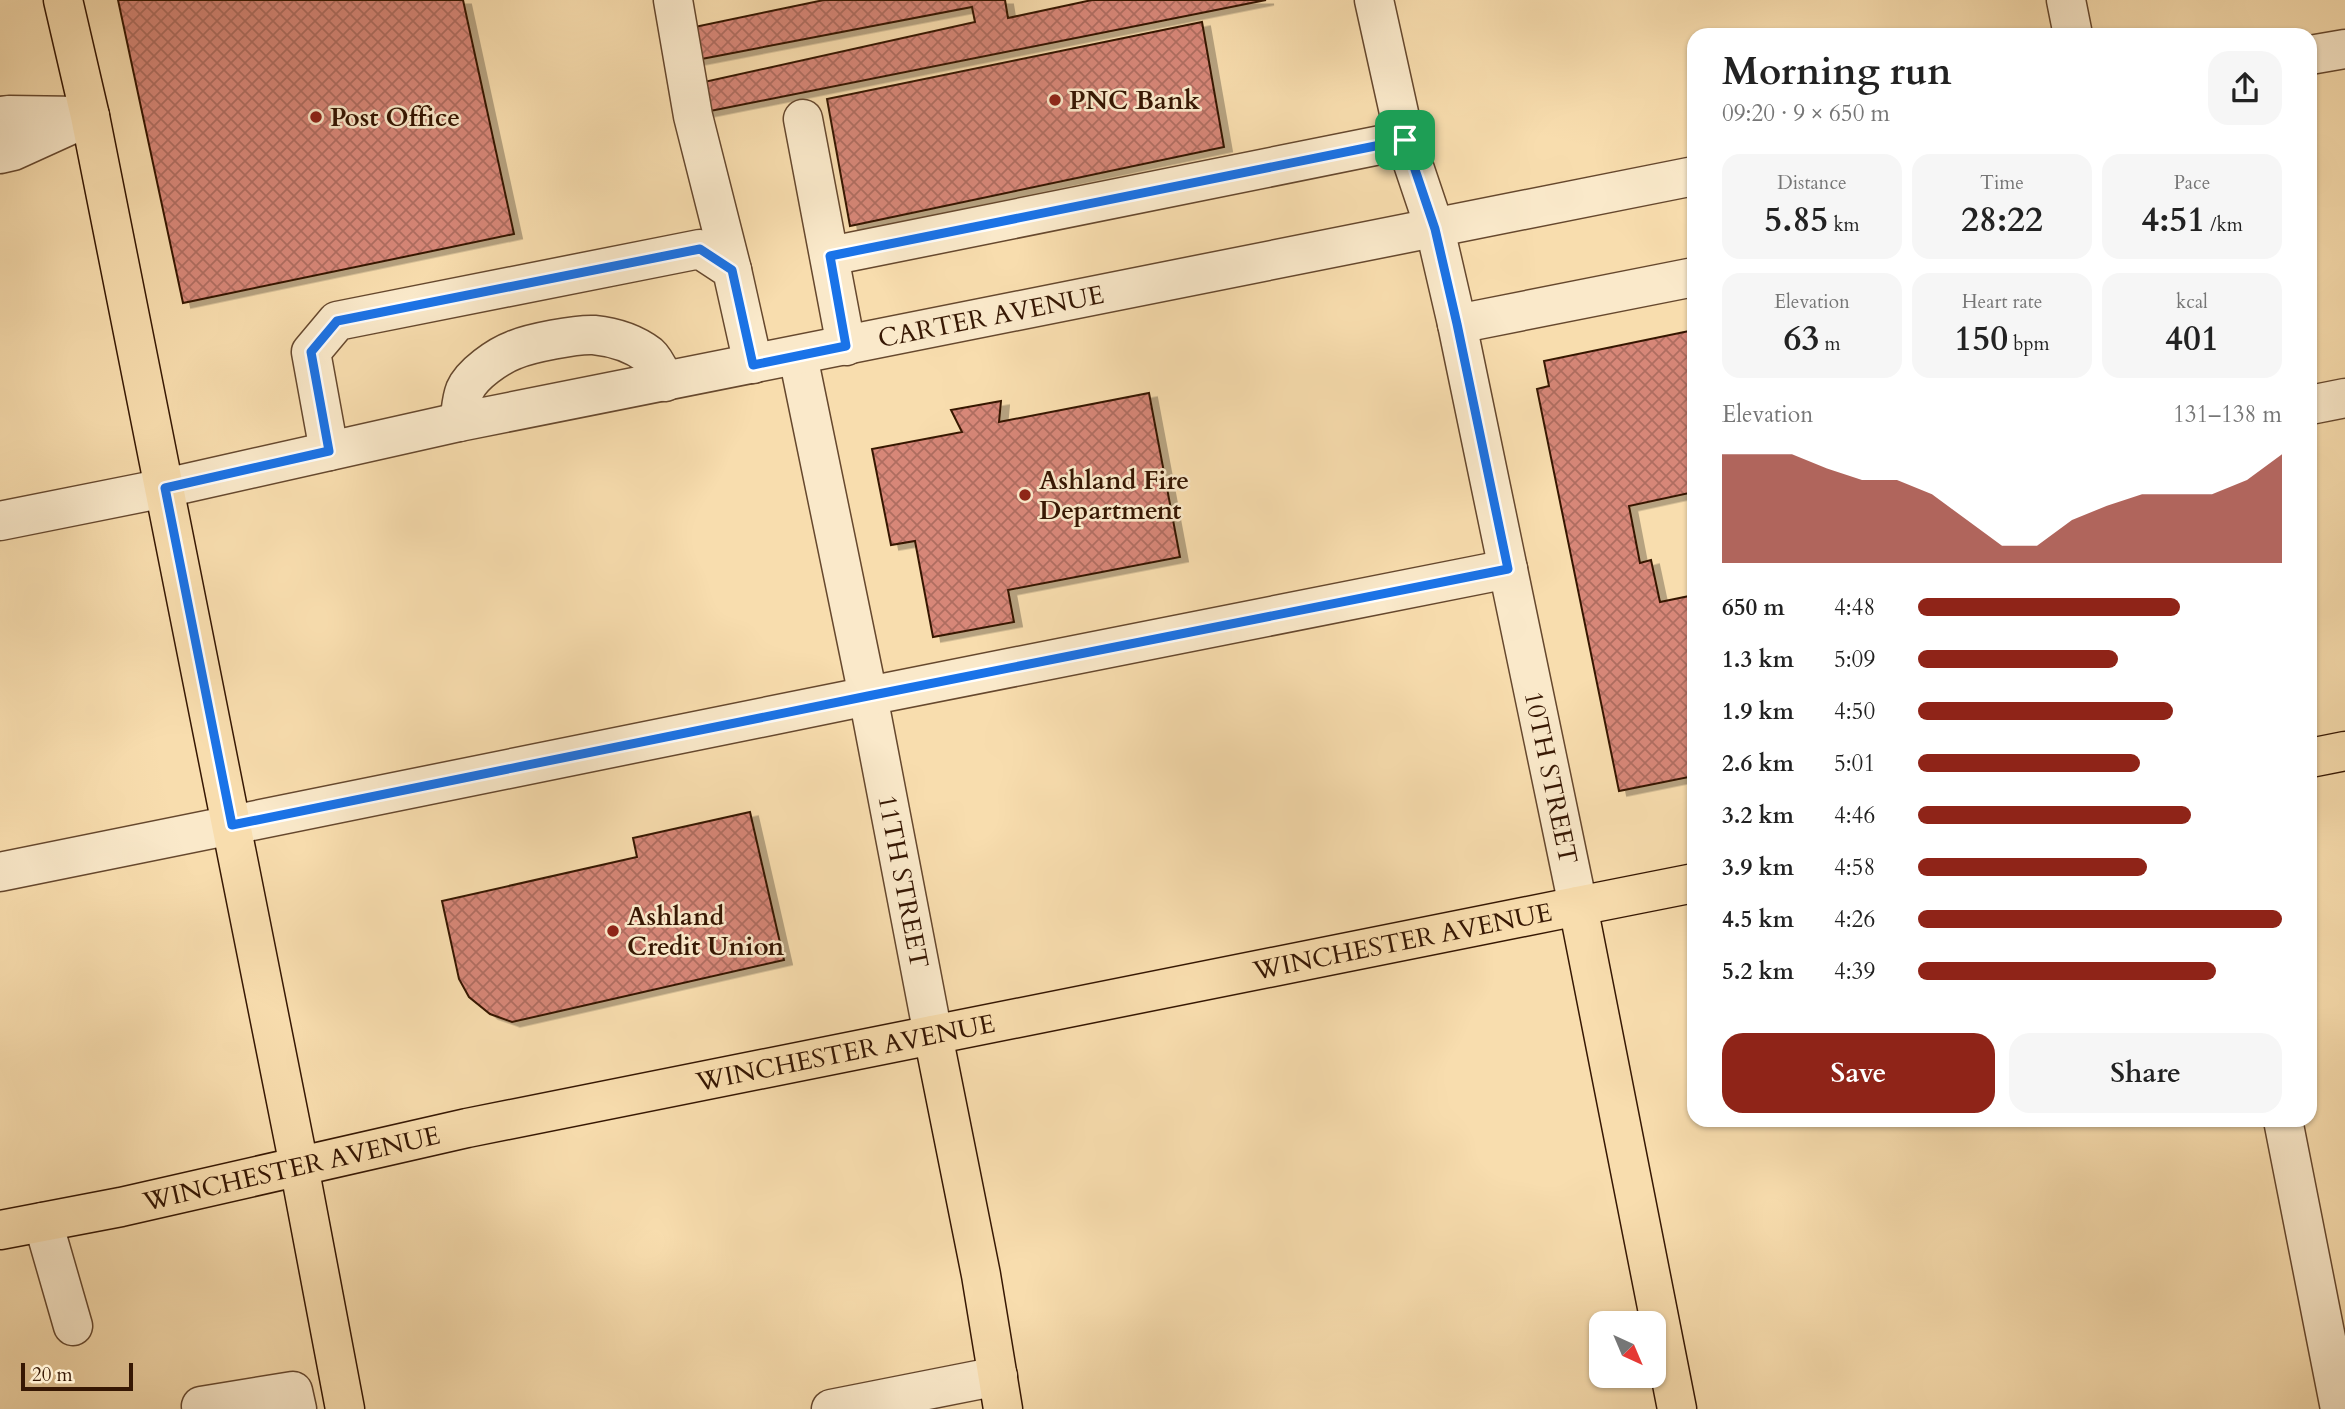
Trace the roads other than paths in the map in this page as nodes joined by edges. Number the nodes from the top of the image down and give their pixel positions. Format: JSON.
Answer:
{"nodes":[{"id":1,"x":63,"y":0,"type":"edge"},
{"id":2,"x":673,"y":0,"type":"edge"},
{"id":3,"x":1374,"y":0,"type":"edge"},
{"id":4,"x":2066,"y":0,"type":"edge"},
{"id":5,"x":2072,"y":28,"type":"edge"},
{"id":6,"x":2345,"y":49,"type":"edge"},
{"id":7,"x":2317,"y":54,"type":"edge"},
{"id":8,"x":0,"y":116,"type":"edge"},
{"id":9,"x":90,"y":116,"type":"junction"},
{"id":10,"x":803,"y":119,"type":"dead end"},
{"id":11,"x":1405,"y":140,"type":"junction"},
{"id":12,"x":0,"y":154,"type":"edge"},
{"id":13,"x":1687,"y":177,"type":"edge"},
{"id":14,"x":1435,"y":229,"type":"junction"},
{"id":15,"x":830,"y":256,"type":"junction"},
{"id":16,"x":732,"y":270,"type":"junction"},
{"id":17,"x":1687,"y":278,"type":"edge"},
{"id":18,"x":1457,"y":324,"type":"junction"},
{"id":19,"x":846,"y":346,"type":"junction"},
{"id":20,"x":798,"y":356,"type":"junction"},
{"id":21,"x":753,"y":365,"type":"junction"},
{"id":22,"x":665,"y":382,"type":"junction"},
{"id":23,"x":2345,"y":398,"type":"edge"},
{"id":24,"x":2317,"y":404,"type":"edge"},
{"id":25,"x":460,"y":422,"type":"junction"},
{"id":26,"x":329,"y":451,"type":"junction"},
{"id":27,"x":165,"y":488,"type":"junction"},
{"id":28,"x":0,"y":521,"type":"edge"},
{"id":29,"x":1508,"y":569,"type":"junction"},
{"id":30,"x":868,"y":696,"type":"junction"},
{"id":31,"x":2345,"y":751,"type":"edge"},
{"id":32,"x":2317,"y":757,"type":"edge"},
{"id":33,"x":232,"y":825,"type":"junction"},
{"id":34,"x":0,"y":872,"type":"edge"},
{"id":35,"x":1687,"y":884,"type":"edge"},
{"id":36,"x":1578,"y":906,"type":"junction"},
{"id":37,"x":933,"y":1035,"type":"junction"},
{"id":38,"x":2284,"y":1127,"type":"edge"},
{"id":39,"x":299,"y":1166,"type":"junction"},
{"id":40,"x":43,"y":1222,"type":"junction"},
{"id":41,"x":0,"y":1230,"type":"edge"},
{"id":42,"x":73,"y":1326,"type":"dead end"},
{"id":43,"x":1000,"y":1393,"type":"edge"},
{"id":44,"x":295,"y":1400,"type":"edge"},
{"id":45,"x":201,"y":1406,"type":"dead end"},
{"id":46,"x":345,"y":1409,"type":"edge"},
{"id":47,"x":831,"y":1409,"type":"edge"},
{"id":48,"x":1676,"y":1409,"type":"edge"},
{"id":49,"x":2340,"y":1409,"type":"edge"}],
"edges":[{"from":1,"to":9,"type":"main road"},
{"from":2,"to":16,"type":"street"},
{"from":3,"to":11,"type":"street","name":"10TH STREET"},
{"from":4,"to":5,"type":"street"},
{"from":6,"to":7,"type":"street"},
{"from":8,"to":9,"type":"street"},
{"from":9,"to":12,"type":"street"},
{"from":9,"to":27,"type":"main road"},
{"from":10,"to":15,"type":"street"},
{"from":11,"to":14,"type":"street","name":"10TH STREET"},
{"from":11,"to":15,"type":"street"},
{"from":13,"to":14,"type":"street","name":"CARTER AVENUE"},
{"from":14,"to":18,"type":"street","name":"10TH STREET"},
{"from":14,"to":19,"type":"street","name":"CARTER AVENUE"},
{"from":15,"to":19,"type":"street"},
{"from":16,"to":21,"type":"street"},
{"from":16,"to":26,"type":"street"},
{"from":17,"to":18,"type":"street"},
{"from":18,"to":29,"type":"street","name":"10TH STREET"},
{"from":19,"to":20,"type":"street","name":"CARTER AVENUE"},
{"from":20,"to":21,"type":"street","name":"CARTER AVENUE"},
{"from":20,"to":30,"type":"street","name":"11TH STREET"},
{"from":21,"to":22,"type":"street","name":"CARTER AVENUE"},
{"from":22,"to":25,"type":"street","name":"CARTER AVENUE"},
{"from":22,"to":25,"type":"street"},
{"from":23,"to":24,"type":"street"},
{"from":25,"to":26,"type":"street","name":"CARTER AVENUE"},
{"from":26,"to":27,"type":"street","name":"CARTER AVENUE"},
{"from":27,"to":28,"type":"street","name":"CARTER AVENUE"},
{"from":27,"to":33,"type":"main road"},
{"from":29,"to":30,"type":"street"},
{"from":29,"to":36,"type":"street","name":"10TH STREET"},
{"from":30,"to":33,"type":"street"},
{"from":30,"to":37,"type":"street","name":"11TH STREET"},
{"from":31,"to":32,"type":"main road"},
{"from":33,"to":34,"type":"street"},
{"from":33,"to":39,"type":"main road"},
{"from":35,"to":36,"type":"main road","name":"WINCHESTER AVENUE"},
{"from":36,"to":37,"type":"main road","name":"WINCHESTER AVENUE"},
{"from":36,"to":48,"type":"main road","name":"10TH STREET"},
{"from":37,"to":39,"type":"main road","name":"WINCHESTER AVENUE"},
{"from":37,"to":43,"type":"main road","name":"11TH STREET"},
{"from":38,"to":49,"type":"street"},
{"from":39,"to":40,"type":"main road","name":"WINCHESTER AVENUE"},
{"from":39,"to":46,"type":"main road"},
{"from":40,"to":41,"type":"main road","name":"WINCHESTER AVENUE"},
{"from":40,"to":42,"type":"street"},
{"from":43,"to":47,"type":"street"},
{"from":44,"to":45,"type":"street"}]}
